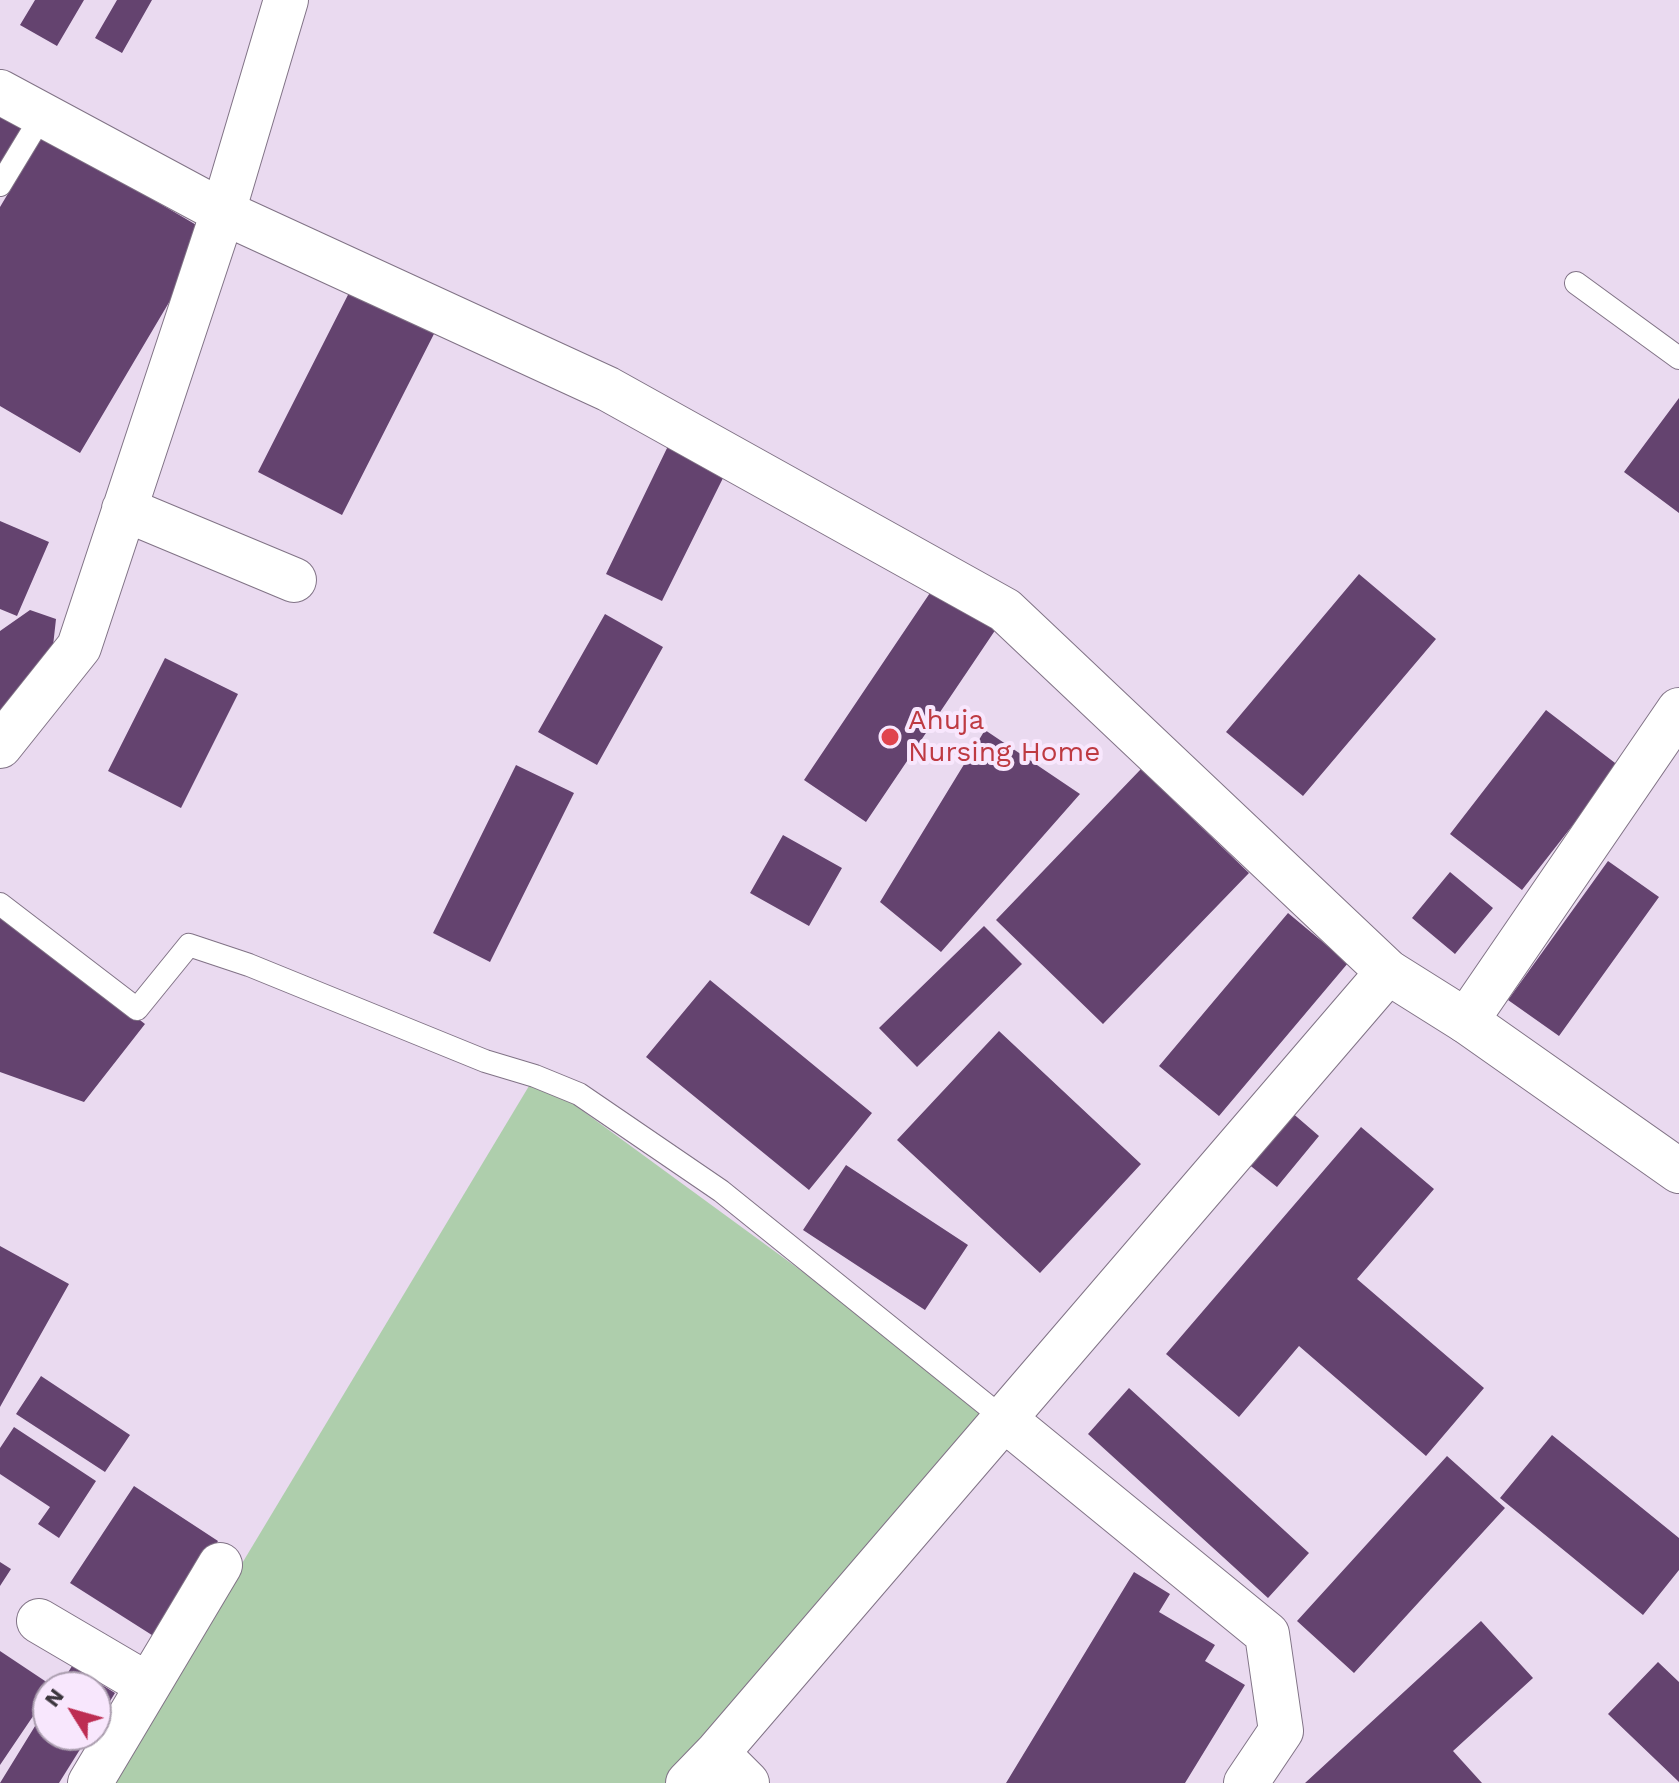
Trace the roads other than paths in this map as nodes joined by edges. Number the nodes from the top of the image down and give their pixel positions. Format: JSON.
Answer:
{"nodes":[{"id":1,"x":286,"y":0,"type":"edge"},
{"id":2,"x":0,"y":92,"type":"edge"},
{"id":3,"x":43,"y":114,"type":"junction"},
{"id":4,"x":0,"y":185,"type":"edge"},
{"id":5,"x":223,"y":212,"type":"junction"},
{"id":6,"x":1576,"y":283,"type":"dead end"},
{"id":7,"x":1679,"y":358,"type":"edge"},
{"id":8,"x":124,"y":509,"type":"junction"},
{"id":9,"x":294,"y":580,"type":"dead end"},
{"id":10,"x":1679,"y":710,"type":"edge"},
{"id":11,"x":0,"y":746,"type":"edge"},
{"id":12,"x":0,"y":904,"type":"edge"},
{"id":13,"x":1388,"y":972,"type":"junction"},
{"id":14,"x":1466,"y":1021,"type":"junction"},
{"id":15,"x":1679,"y":1171,"type":"edge"},
{"id":16,"x":1004,"y":1419,"type":"junction"},
{"id":17,"x":220,"y":1565,"type":"dead end"},
{"id":18,"x":39,"y":1621,"type":"dead end"},
{"id":19,"x":148,"y":1685,"type":"junction"},
{"id":20,"x":718,"y":1773,"type":"edge"},
{"id":21,"x":90,"y":1783,"type":"edge"},
{"id":22,"x":1246,"y":1783,"type":"edge"}],
"edges":[{"from":1,"to":5,"type":"street"},
{"from":2,"to":3,"type":"street"},
{"from":3,"to":4,"type":"lane"},
{"from":3,"to":5,"type":"street"},
{"from":5,"to":8,"type":"street"},
{"from":5,"to":13,"type":"street"},
{"from":6,"to":7,"type":"lane"},
{"from":8,"to":9,"type":"street"},
{"from":8,"to":11,"type":"street"},
{"from":10,"to":14,"type":"street"},
{"from":12,"to":16,"type":"lane"},
{"from":13,"to":14,"type":"street"},
{"from":13,"to":16,"type":"street"},
{"from":14,"to":15,"type":"street"},
{"from":16,"to":20,"type":"street"},
{"from":16,"to":22,"type":"street"},
{"from":17,"to":19,"type":"street"},
{"from":18,"to":19,"type":"street"},
{"from":19,"to":21,"type":"street"}]}
